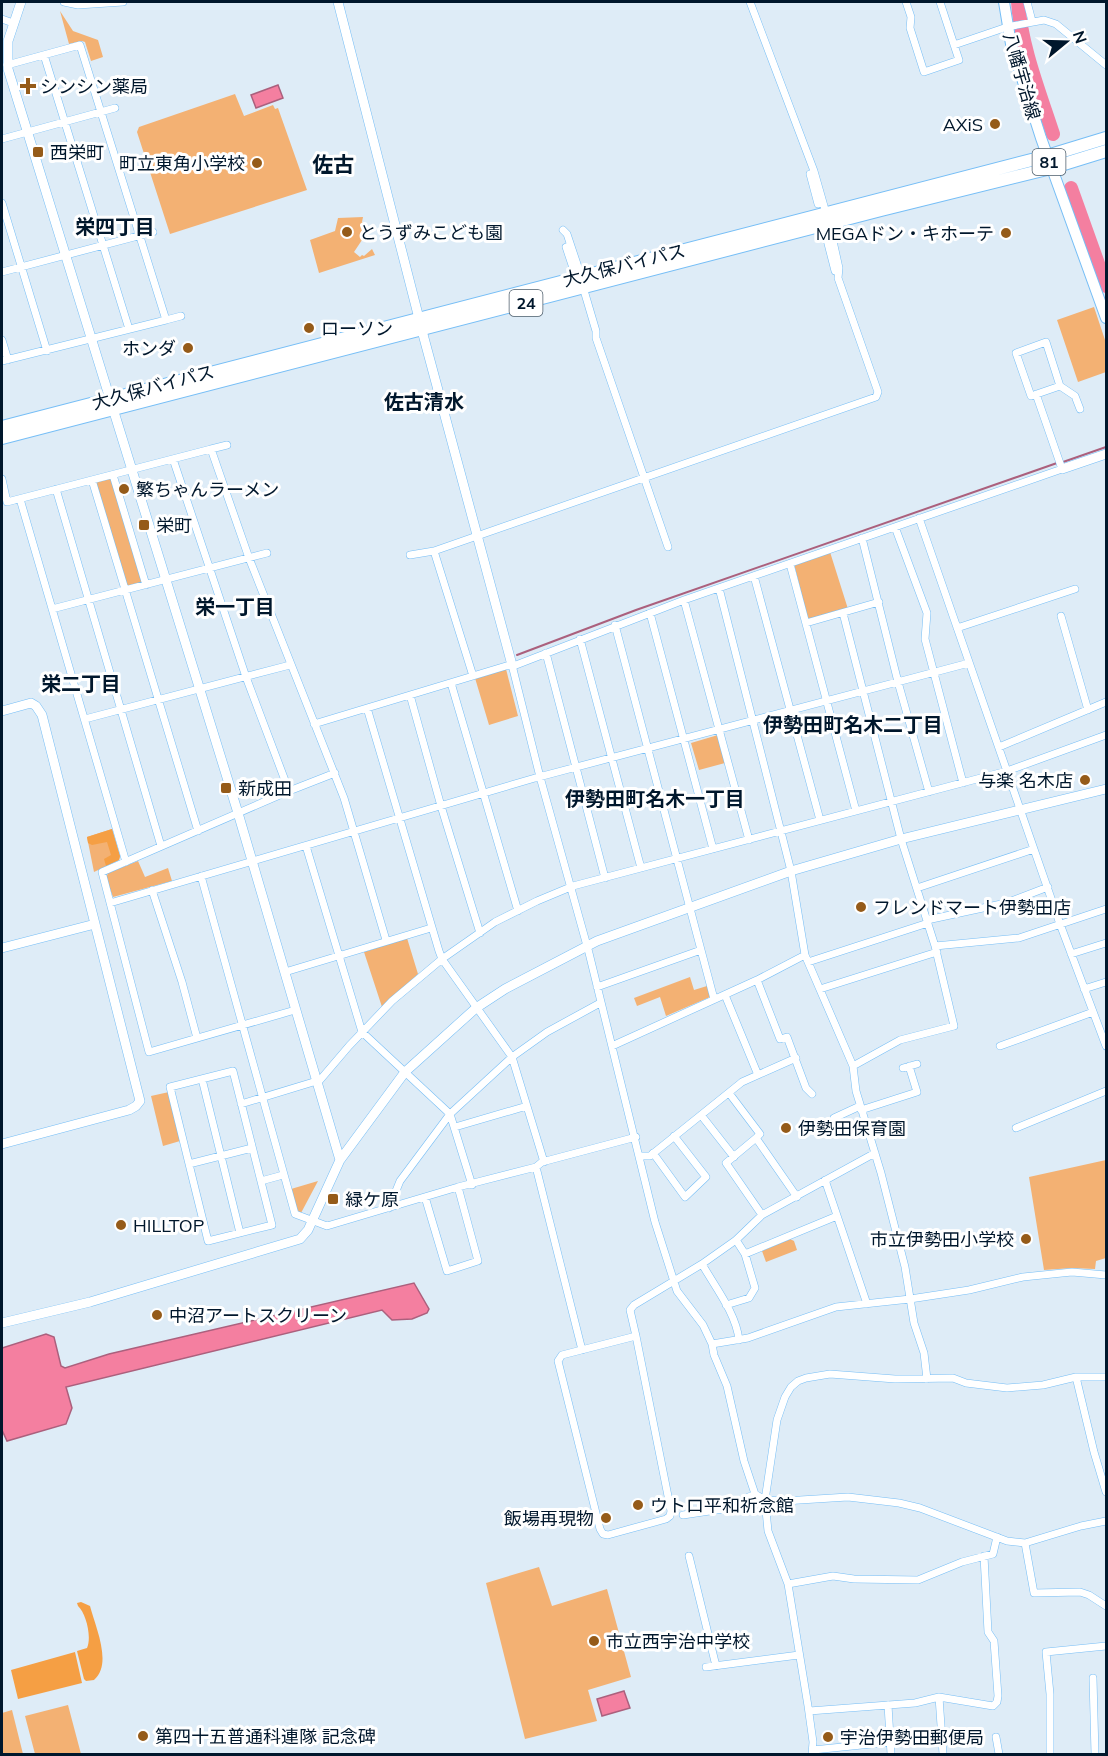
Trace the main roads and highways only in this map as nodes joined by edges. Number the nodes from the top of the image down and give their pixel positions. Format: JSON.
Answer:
{"nodes":[{"id":1,"x":1004,"y":2,"type":"edge"},
{"id":2,"x":1107,"y":138,"type":"edge"},
{"id":3,"x":1107,"y":151,"type":"edge"},
{"id":4,"x":1049,"y":162,"type":"junction"},
{"id":5,"x":580,"y":282,"type":"junction"},
{"id":6,"x":1107,"y":318,"type":"edge"},
{"id":7,"x":112,"y":404,"type":"junction"},
{"id":8,"x":2,"y":427,"type":"edge"},
{"id":9,"x":2,"y":438,"type":"edge"}],
"edges":[{"from":1,"to":4,"type":"main road","name":"八幡宇治線","number":"81"},
{"from":2,"to":4,"type":"highway","name":"大久保バイパス","number":"24"},
{"from":3,"to":4,"type":"highway","name":"大久保バイパス","number":"24"},
{"from":4,"to":5,"type":"highway","name":"大久保バイパス","number":"24"},
{"from":4,"to":6,"type":"main road","name":"八幡宇治線","number":"81"},
{"from":5,"to":7,"type":"highway","name":"大久保バイパス","number":"24"},
{"from":5,"to":7,"type":"highway","name":"大久保バイパス","number":"24"},
{"from":7,"to":8,"type":"highway","name":"大久保バイパス","number":"24"},
{"from":7,"to":9,"type":"highway","name":"大久保バイパス","number":"24"}]}
